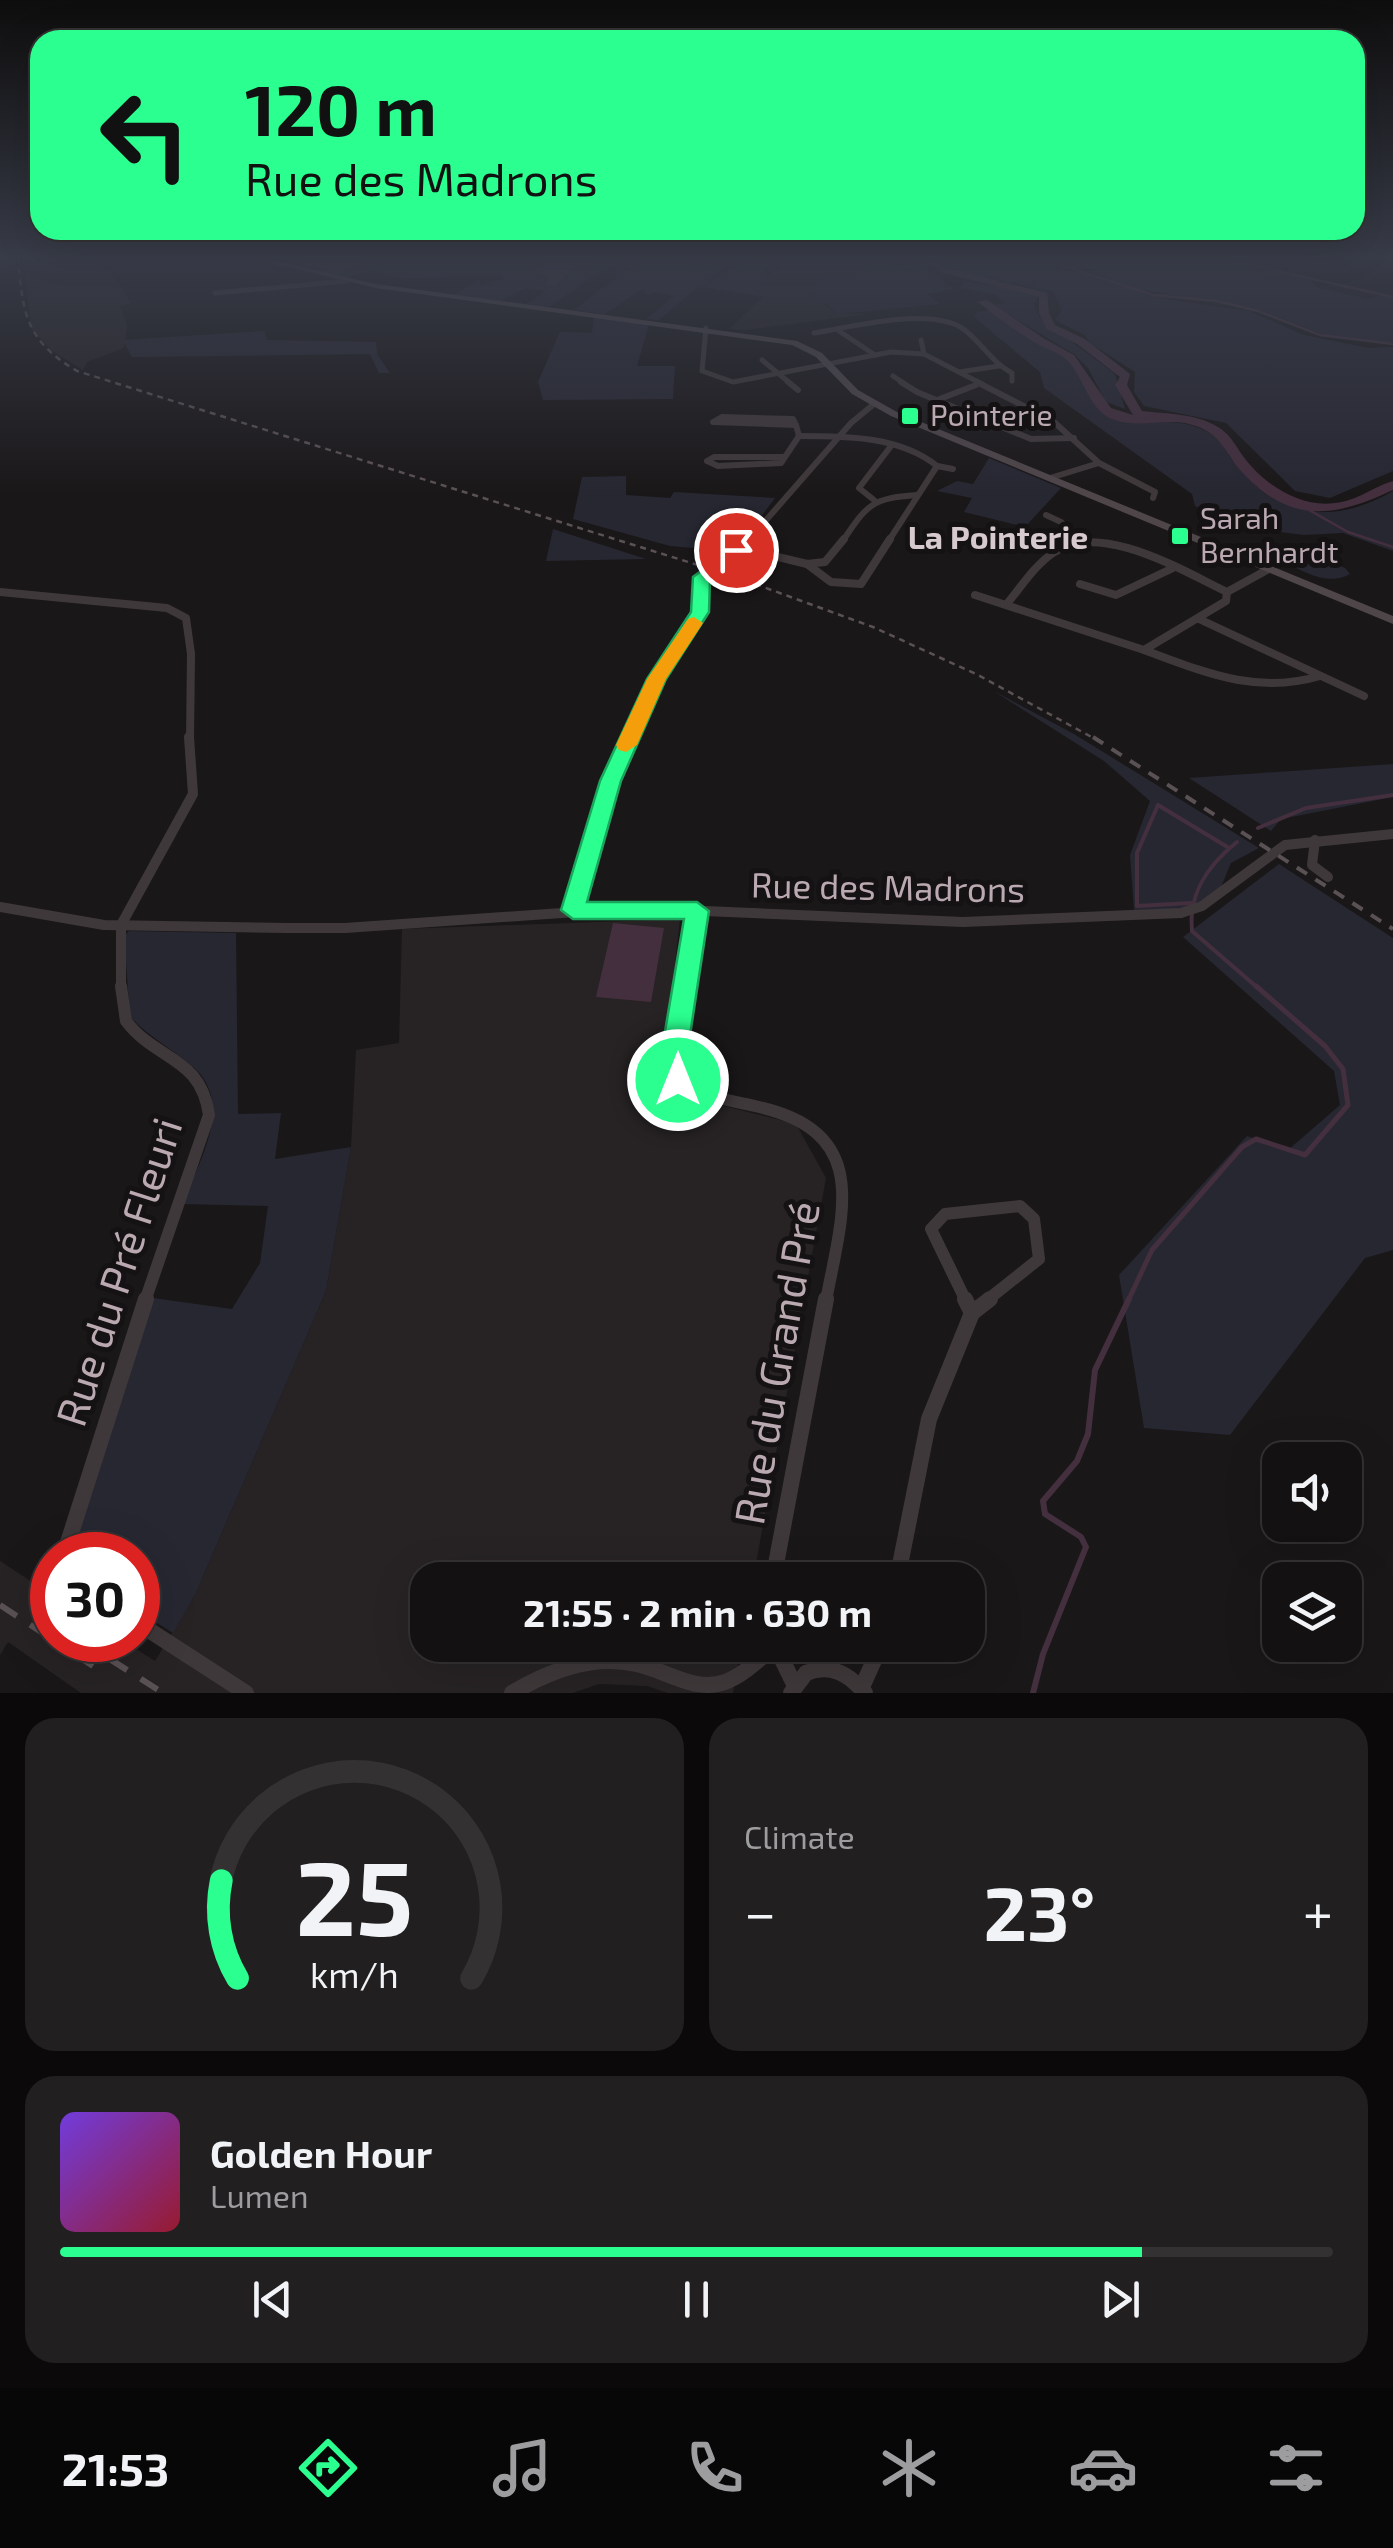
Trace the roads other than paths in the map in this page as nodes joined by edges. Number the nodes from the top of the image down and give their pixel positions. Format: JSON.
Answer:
{"nodes":[{"id":1,"x":705,"y":336,"type":"edge"},
{"id":2,"x":753,"y":336,"type":"edge"},
{"id":3,"x":847,"y":336,"type":"edge"},
{"id":4,"x":970,"y":336,"type":"edge"},
{"id":5,"x":922,"y":340,"type":"dead end"},
{"id":6,"x":924,"y":354,"type":"junction"},
{"id":7,"x":875,"y":355,"type":"junction"},
{"id":8,"x":762,"y":360,"type":"dead end"},
{"id":9,"x":827,"y":362,"type":"junction"},
{"id":10,"x":999,"y":366,"type":"junction"},
{"id":11,"x":777,"y":372,"type":"junction"},
{"id":12,"x":958,"y":372,"type":"junction"},
{"id":13,"x":893,"y":376,"type":"dead end"},
{"id":14,"x":1012,"y":381,"type":"dead end"},
{"id":15,"x":976,"y":384,"type":"junction"},
{"id":16,"x":798,"y":390,"type":"dead end"},
{"id":17,"x":936,"y":400,"type":"junction"},
{"id":18,"x":874,"y":404,"type":"junction"},
{"id":19,"x":796,"y":426,"type":"junction"},
{"id":20,"x":799,"y":436,"type":"junction"},
{"id":21,"x":840,"y":437,"type":"junction"},
{"id":22,"x":1074,"y":438,"type":"junction"},
{"id":23,"x":891,"y":446,"type":"junction"},
{"id":24,"x":784,"y":457,"type":"junction"},
{"id":25,"x":1099,"y":463,"type":"junction"},
{"id":26,"x":937,"y":466,"type":"junction"},
{"id":27,"x":953,"y":468,"type":"dead end"},
{"id":28,"x":1050,"y":478,"type":"junction"},
{"id":29,"x":917,"y":495,"type":"junction"},
{"id":30,"x":1153,"y":498,"type":"dead end"},
{"id":31,"x":874,"y":500,"type":"junction"},
{"id":32,"x":1046,"y":515,"type":"dead end"},
{"id":33,"x":1084,"y":543,"type":"junction"},
{"id":34,"x":741,"y":548,"type":"junction"},
{"id":35,"x":807,"y":564,"type":"junction"},
{"id":36,"x":1172,"y":568,"type":"junction"},
{"id":37,"x":1266,"y":570,"type":"junction"},
{"id":38,"x":1080,"y":584,"type":"dead end"},
{"id":39,"x":0,"y":592,"type":"edge"},
{"id":40,"x":1226,"y":592,"type":"junction"},
{"id":41,"x":975,"y":595,"type":"dead end"},
{"id":42,"x":1006,"y":605,"type":"junction"},
{"id":43,"x":1199,"y":619,"type":"junction"},
{"id":44,"x":1393,"y":620,"type":"edge"},
{"id":45,"x":1144,"y":650,"type":"junction"},
{"id":46,"x":1320,"y":676,"type":"junction"},
{"id":47,"x":1364,"y":696,"type":"dead end"},
{"id":48,"x":1393,"y":834,"type":"edge"},
{"id":49,"x":1315,"y":840,"type":"junction"},
{"id":50,"x":1328,"y":877,"type":"dead end"},
{"id":51,"x":0,"y":907,"type":"edge"},
{"id":52,"x":573,"y":910,"type":"junction"},
{"id":53,"x":697,"y":911,"type":"junction"},
{"id":54,"x":121,"y":925,"type":"junction"},
{"id":55,"x":972,"y":1314,"type":"junction"},
{"id":56,"x":71,"y":1532,"type":"edge"},
{"id":57,"x":776,"y":1562,"type":"edge"},
{"id":58,"x":901,"y":1562,"type":"edge"},
{"id":59,"x":160,"y":1637,"type":"edge"},
{"id":60,"x":602,"y":1662,"type":"edge"},
{"id":61,"x":602,"y":1662,"type":"edge"},
{"id":62,"x":753,"y":1662,"type":"edge"},
{"id":63,"x":782,"y":1662,"type":"edge"},
{"id":64,"x":875,"y":1662,"type":"edge"},
{"id":65,"x":793,"y":1689,"type":"edge"},
{"id":66,"x":864,"y":1690,"type":"edge"},
{"id":67,"x":246,"y":1693,"type":"edge"},
{"id":68,"x":512,"y":1693,"type":"edge"}],
"edges":[{"from":1,"to":11,"type":"street"},
{"from":2,"to":9,"type":"main road"},
{"from":3,"to":7,"type":"street"},
{"from":4,"to":10,"type":"street"},
{"from":5,"to":6,"type":"street"},
{"from":6,"to":7,"type":"street"},
{"from":6,"to":12,"type":"street"},
{"from":7,"to":9,"type":"street"},
{"from":8,"to":11,"type":"street"},
{"from":9,"to":11,"type":"street"},
{"from":9,"to":18,"type":"main road"},
{"from":10,"to":12,"type":"street"},
{"from":10,"to":14,"type":"street"},
{"from":11,"to":16,"type":"street"},
{"from":12,"to":15,"type":"street"},
{"from":13,"to":17,"type":"street"},
{"from":15,"to":17,"type":"street"},
{"from":15,"to":22,"type":"street"},
{"from":17,"to":22,"type":"street"},
{"from":18,"to":21,"type":"street"},
{"from":18,"to":28,"type":"main road"},
{"from":19,"to":19,"type":"street"},
{"from":19,"to":20,"type":"street"},
{"from":20,"to":21,"type":"street"},
{"from":20,"to":24,"type":"street"},
{"from":21,"to":23,"type":"street"},
{"from":21,"to":34,"type":"street"},
{"from":22,"to":25,"type":"street"},
{"from":23,"to":26,"type":"street"},
{"from":23,"to":31,"type":"street"},
{"from":24,"to":24,"type":"street"},
{"from":25,"to":28,"type":"street"},
{"from":25,"to":30,"type":"street"},
{"from":26,"to":27,"type":"street"},
{"from":26,"to":29,"type":"street"},
{"from":28,"to":37,"type":"main road"},
{"from":29,"to":31,"type":"street"},
{"from":29,"to":35,"type":"street"},
{"from":31,"to":35,"type":"street"},
{"from":32,"to":33,"type":"street"},
{"from":33,"to":36,"type":"street"},
{"from":33,"to":42,"type":"street"},
{"from":34,"to":35,"type":"street"},
{"from":34,"to":52,"type":"street","bridge":true},
{"from":36,"to":38,"type":"street"},
{"from":36,"to":40,"type":"street"},
{"from":37,"to":40,"type":"street"},
{"from":37,"to":44,"type":"main road"},
{"from":39,"to":54,"type":"street"},
{"from":40,"to":43,"type":"street"},
{"from":41,"to":42,"type":"street"},
{"from":42,"to":45,"type":"street"},
{"from":43,"to":45,"type":"street"},
{"from":43,"to":46,"type":"street"},
{"from":45,"to":46,"type":"street"},
{"from":46,"to":47,"type":"street"},
{"from":48,"to":49,"type":"street","name":"Rue des Madrons"},
{"from":49,"to":50,"type":"street"},
{"from":49,"to":53,"type":"street","name":"Rue des Madrons"},
{"from":51,"to":54,"type":"street","name":"Rue des Madrons"},
{"from":52,"to":53,"type":"street","name":"Rue des Madrons"},
{"from":52,"to":54,"type":"street","name":"Rue des Madrons"},
{"from":53,"to":57,"type":"street","name":"Rue du Grand Pré"},
{"from":54,"to":56,"type":"street","name":"Rue du Pré Fleuri"},
{"from":55,"to":55,"type":"street"},
{"from":55,"to":58,"type":"street"},
{"from":59,"to":67,"type":"street"},
{"from":60,"to":62,"type":"street"},
{"from":61,"to":68,"type":"street"},
{"from":63,"to":65,"type":"street"},
{"from":64,"to":66,"type":"street"},
{"from":65,"to":66,"type":"street"}]}
